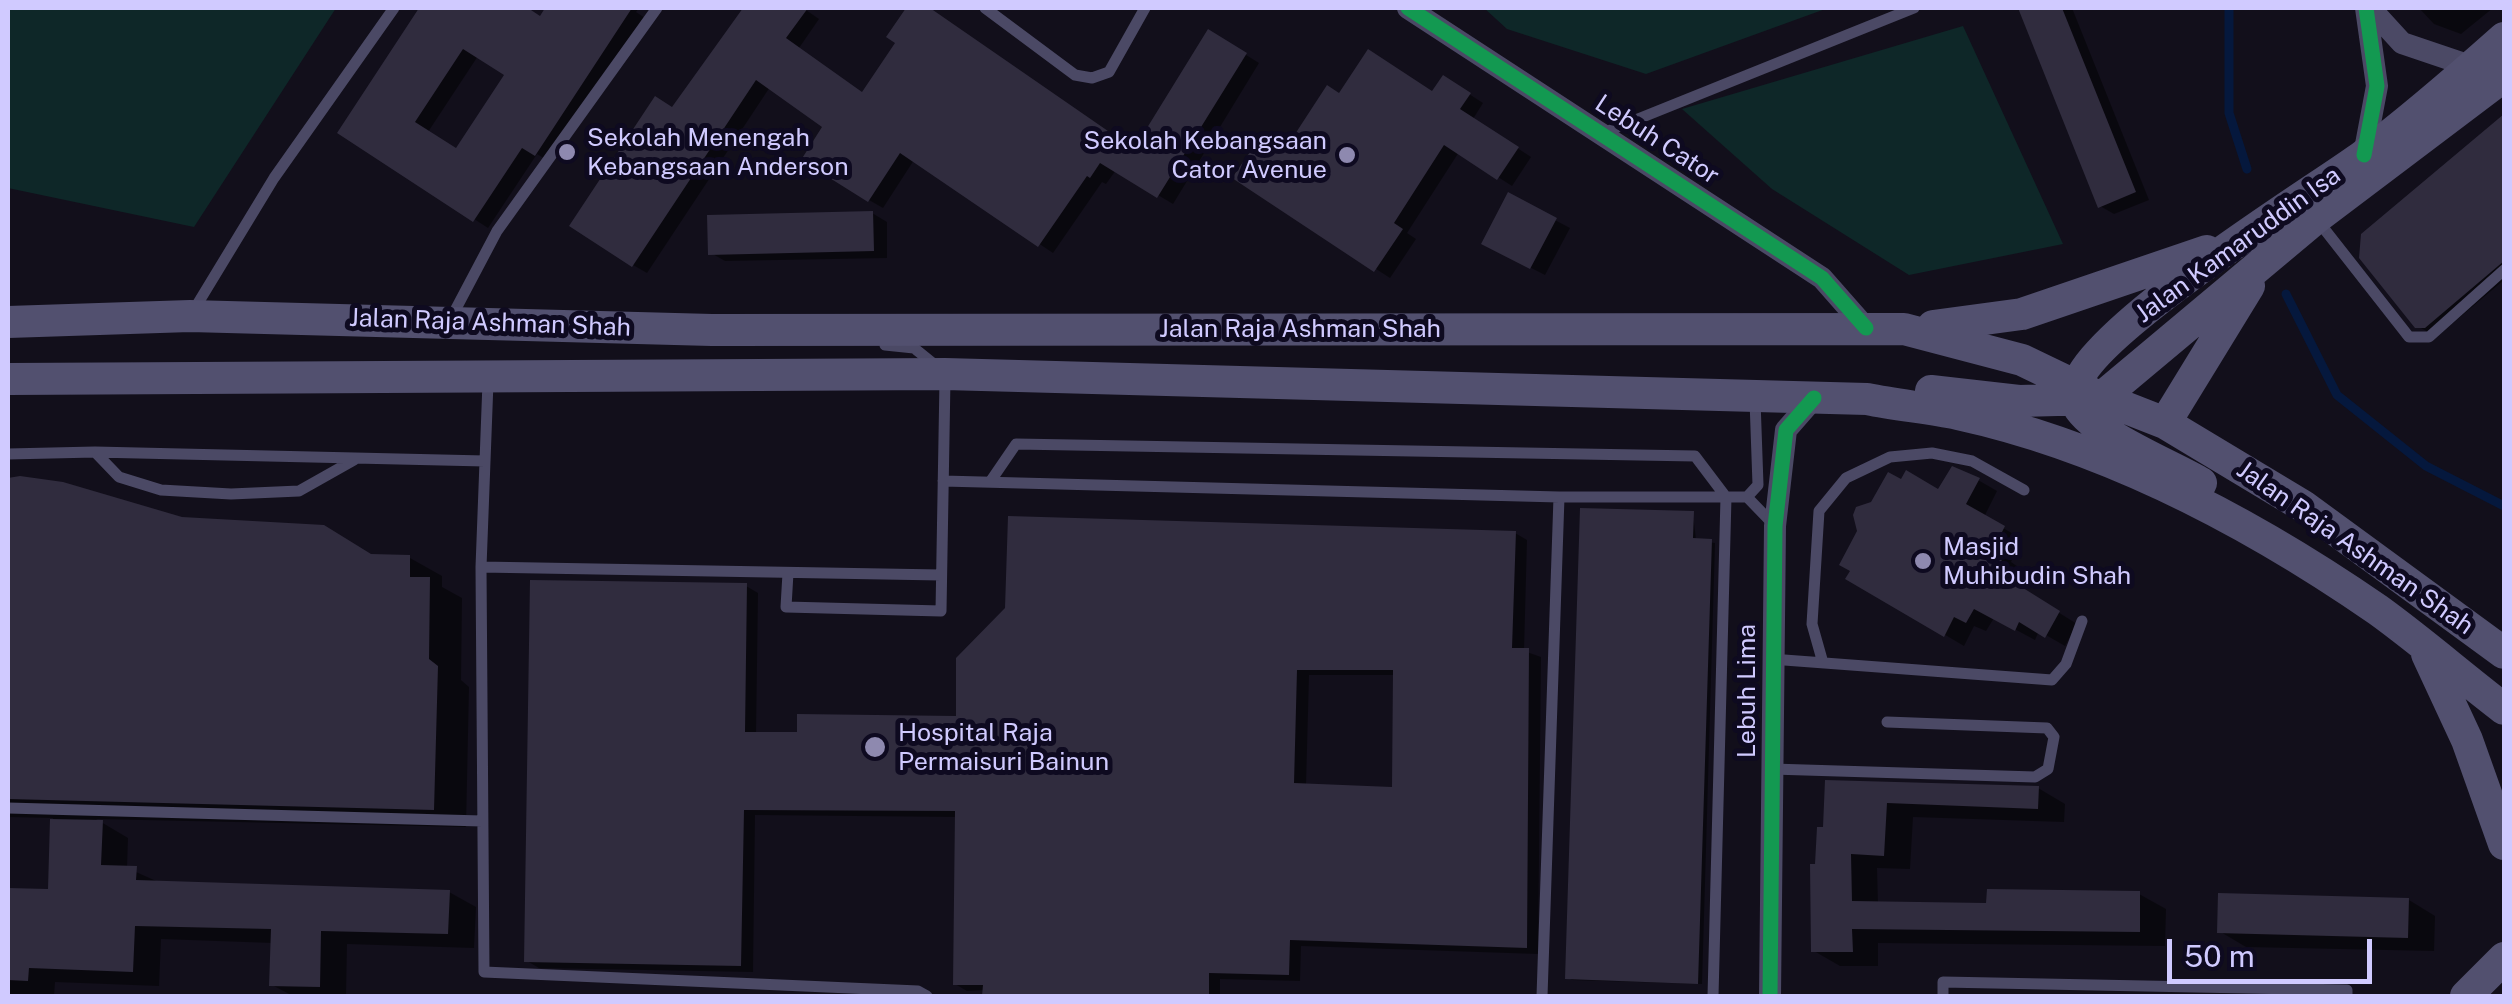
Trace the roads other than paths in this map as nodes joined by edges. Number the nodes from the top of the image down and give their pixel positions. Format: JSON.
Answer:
{"nodes":[{"id":1,"x":394,"y":8,"type":"edge"},
{"id":2,"x":657,"y":8,"type":"edge"},
{"id":3,"x":986,"y":8,"type":"edge"},
{"id":4,"x":1146,"y":8,"type":"edge"},
{"id":5,"x":1408,"y":8,"type":"edge"},
{"id":6,"x":1914,"y":8,"type":"edge"},
{"id":7,"x":2368,"y":8,"type":"edge"},
{"id":8,"x":2504,"y":38,"type":"edge"},
{"id":9,"x":2472,"y":66,"type":"junction"},
{"id":10,"x":2504,"y":76,"type":"edge"},
{"id":11,"x":1601,"y":134,"type":"junction"},
{"id":12,"x":2364,"y":155,"type":"junction"},
{"id":13,"x":2316,"y":218,"type":"junction"},
{"id":14,"x":2256,"y":247,"type":"junction"},
{"id":15,"x":2504,"y":270,"type":"edge"},
{"id":16,"x":190,"y":316,"type":"junction"},
{"id":17,"x":450,"y":320,"type":"junction"},
{"id":18,"x":8,"y":322,"type":"edge"},
{"id":19,"x":1866,"y":328,"type":"junction"},
{"id":20,"x":1904,"y":329,"type":"junction"},
{"id":21,"x":712,"y":330,"type":"junction"},
{"id":22,"x":488,"y":374,"type":"junction"},
{"id":23,"x":945,"y":374,"type":"junction"},
{"id":24,"x":8,"y":379,"type":"edge"},
{"id":25,"x":2083,"y":395,"type":"junction"},
{"id":26,"x":1755,"y":396,"type":"junction"},
{"id":27,"x":1814,"y":398,"type":"junction"},
{"id":28,"x":1867,"y":399,"type":"junction"},
{"id":29,"x":2165,"y":423,"type":"junction"},
{"id":30,"x":96,"y":452,"type":"junction"},
{"id":31,"x":8,"y":454,"type":"edge"},
{"id":32,"x":358,"y":458,"type":"junction"},
{"id":33,"x":485,"y":461,"type":"junction"},
{"id":34,"x":943,"y":481,"type":"junction"},
{"id":35,"x":990,"y":482,"type":"junction"},
{"id":36,"x":2024,"y":490,"type":"dead end"},
{"id":37,"x":1559,"y":497,"type":"junction"},
{"id":38,"x":1726,"y":497,"type":"junction"},
{"id":39,"x":1747,"y":497,"type":"junction"},
{"id":40,"x":1775,"y":526,"type":"junction"},
{"id":41,"x":481,"y":567,"type":"junction"},
{"id":42,"x":788,"y":572,"type":"junction"},
{"id":43,"x":941,"y":575,"type":"junction"},
{"id":44,"x":2375,"y":608,"type":"junction"},
{"id":45,"x":2082,"y":621,"type":"dead end"},
{"id":46,"x":2424,"y":648,"type":"junction"},
{"id":47,"x":2504,"y":653,"type":"edge"},
{"id":48,"x":1771,"y":658,"type":"junction"},
{"id":49,"x":1823,"y":662,"type":"junction"},
{"id":50,"x":2504,"y":709,"type":"edge"},
{"id":51,"x":1887,"y":722,"type":"dead end"},
{"id":52,"x":1772,"y":768,"type":"junction"},
{"id":53,"x":8,"y":808,"type":"edge"},
{"id":54,"x":482,"y":821,"type":"junction"},
{"id":55,"x":2504,"y":844,"type":"edge"},
{"id":56,"x":2504,"y":958,"type":"edge"},
{"id":57,"x":927,"y":996,"type":"edge"},
{"id":58,"x":1542,"y":996,"type":"edge"},
{"id":59,"x":1712,"y":996,"type":"edge"},
{"id":60,"x":1770,"y":996,"type":"edge"},
{"id":61,"x":1943,"y":996,"type":"edge"},
{"id":62,"x":2347,"y":996,"type":"edge"},
{"id":63,"x":2466,"y":996,"type":"edge"}],
"edges":[{"from":1,"to":16,"type":"lane"},
{"from":2,"to":17,"type":"lane"},
{"from":3,"to":4,"type":"lane"},
{"from":5,"to":11,"type":"street","name":"Lebuh Cator"},
{"from":6,"to":11,"type":"lane"},
{"from":7,"to":9,"type":"street"},
{"from":7,"to":12,"type":"street"},
{"from":8,"to":9,"type":"main road","name":"Jalan Kamaruddin Isa"},
{"from":9,"to":12,"type":"main road","name":"Jalan Kamaruddin Isa"},
{"from":10,"to":13,"type":"main road","name":"Jalan Kamaruddin Isa"},
{"from":11,"to":19,"type":"street","name":"Lebuh Cator"},
{"from":12,"to":14,"type":"main road","name":"Jalan Kamaruddin Isa"},
{"from":13,"to":14,"type":"main road","name":"Jalan Kamaruddin Isa"},
{"from":13,"to":15,"type":"lane"},
{"from":14,"to":20,"type":"main road"},
{"from":14,"to":25,"type":"main road","name":"Jalan Kamaruddin Isa"},
{"from":14,"to":29,"type":"main road"},
{"from":16,"to":17,"type":"main road","name":"Jalan Raja Ashman Shah"},
{"from":16,"to":18,"type":"main road","name":"Jalan Raja Ashman Shah"},
{"from":17,"to":21,"type":"main road","name":"Jalan Raja Ashman Shah"},
{"from":19,"to":20,"type":"main road","name":"Jalan Raja Ashman Shah"},
{"from":19,"to":21,"type":"main road","name":"Jalan Raja Ashman Shah"},
{"from":20,"to":25,"type":"main road","name":"Jalan Raja Ashman Shah"},
{"from":21,"to":23,"type":"lane"},
{"from":22,"to":23,"type":"main road","name":"Jalan Raja Ashman Shah"},
{"from":22,"to":24,"type":"main road","name":"Jalan Raja Ashman Shah"},
{"from":22,"to":33,"type":"lane"},
{"from":23,"to":26,"type":"main road","name":"Jalan Raja Ashman Shah"},
{"from":23,"to":34,"type":"lane"},
{"from":25,"to":28,"type":"main road"},
{"from":25,"to":29,"type":"main road","name":"Jalan Raja Ashman Shah"},
{"from":25,"to":44,"type":"main road"},
{"from":26,"to":27,"type":"main road","name":"Jalan Raja Ashman Shah"},
{"from":26,"to":39,"type":"lane"},
{"from":27,"to":28,"type":"main road","name":"Jalan Raja Ashman Shah"},
{"from":27,"to":40,"type":"street","name":"Lebuh Lima"},
{"from":28,"to":44,"type":"main road","name":"Jalan Raja Ashman Shah"},
{"from":29,"to":47,"type":"main road","name":"Jalan Raja Ashman Shah"},
{"from":30,"to":31,"type":"lane"},
{"from":30,"to":32,"type":"lane"},
{"from":30,"to":32,"type":"lane"},
{"from":32,"to":33,"type":"lane"},
{"from":33,"to":41,"type":"lane"},
{"from":34,"to":35,"type":"lane"},
{"from":34,"to":43,"type":"lane"},
{"from":35,"to":37,"type":"lane"},
{"from":35,"to":38,"type":"lane"},
{"from":36,"to":49,"type":"lane"},
{"from":37,"to":38,"type":"lane"},
{"from":37,"to":58,"type":"lane"},
{"from":38,"to":39,"type":"lane"},
{"from":38,"to":59,"type":"lane"},
{"from":39,"to":40,"type":"lane"},
{"from":40,"to":48,"type":"street","name":"Lebuh Lima"},
{"from":41,"to":42,"type":"lane"},
{"from":41,"to":54,"type":"lane"},
{"from":42,"to":43,"type":"lane"},
{"from":42,"to":43,"type":"lane"},
{"from":44,"to":46,"type":"main road","name":"Jalan Raja Ashman Shah"},
{"from":45,"to":49,"type":"lane"},
{"from":46,"to":50,"type":"main road","name":"Jalan Raja Ashman Shah"},
{"from":46,"to":55,"type":"main road"},
{"from":48,"to":49,"type":"lane"},
{"from":48,"to":52,"type":"street","name":"Lebuh Lima"},
{"from":51,"to":52,"type":"lane"},
{"from":52,"to":60,"type":"street","name":"Lebuh Lima"},
{"from":53,"to":54,"type":"lane"},
{"from":54,"to":57,"type":"lane"},
{"from":56,"to":63,"type":"main road"},
{"from":61,"to":62,"type":"lane"}]}
